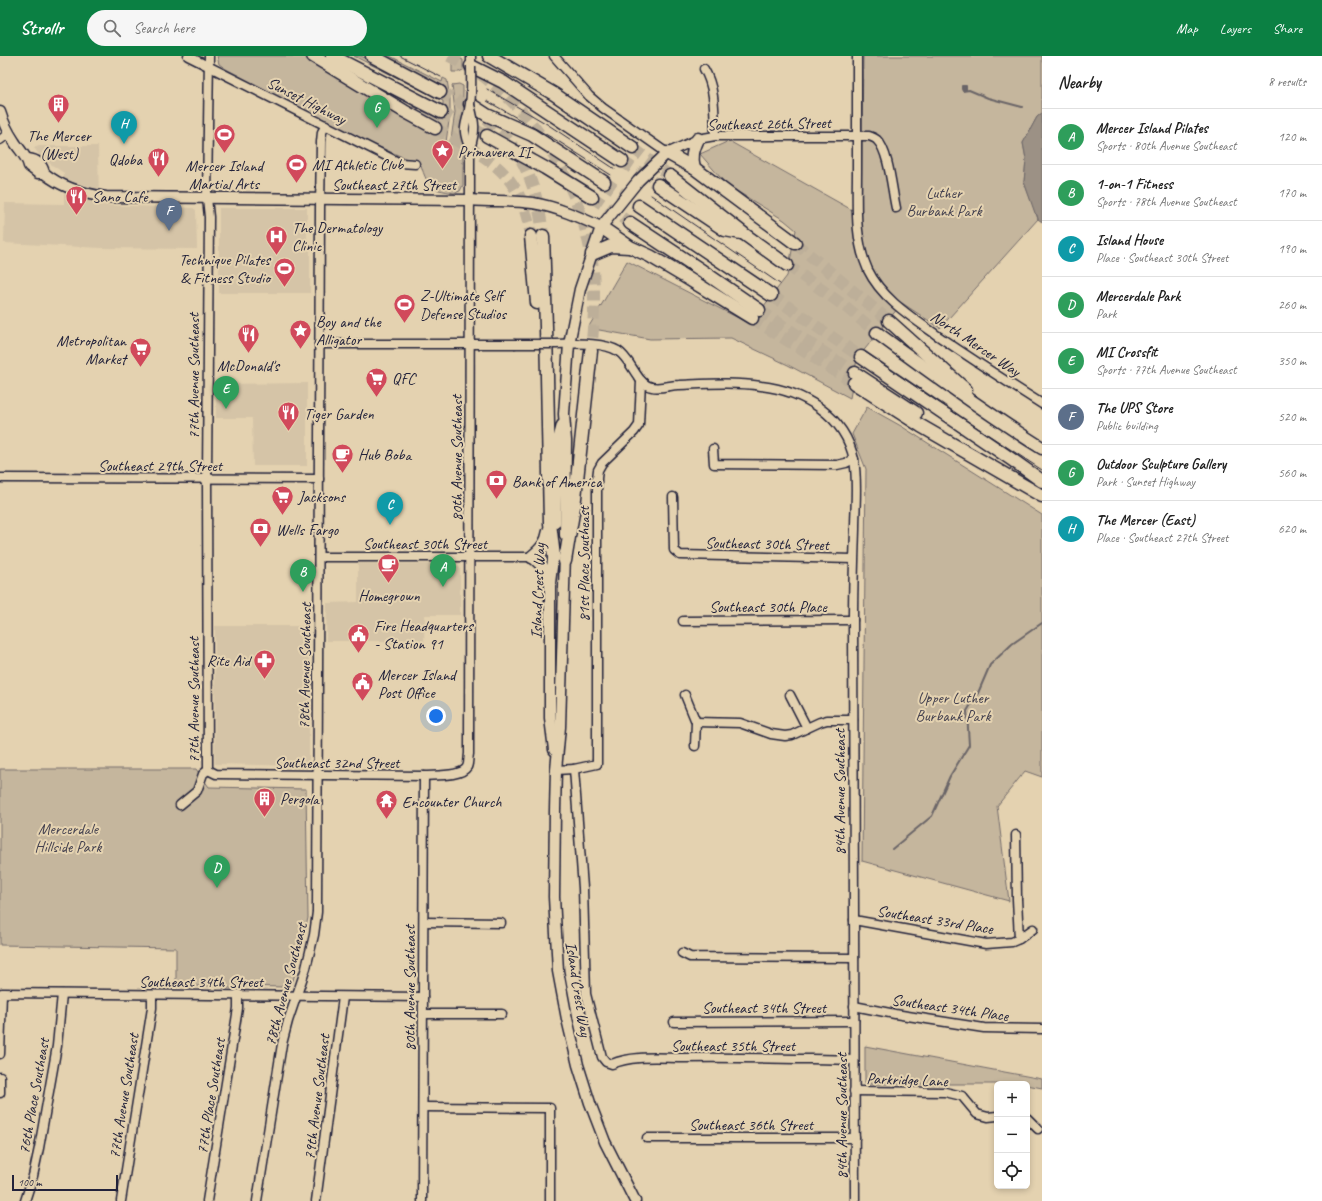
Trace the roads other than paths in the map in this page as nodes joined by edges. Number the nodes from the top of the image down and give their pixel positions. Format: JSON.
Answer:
{"nodes":[{"id":1,"x":188,"y":56,"type":"edge"},
{"id":2,"x":209,"y":56,"type":"edge"},
{"id":3,"x":312,"y":56,"type":"edge"},
{"id":4,"x":332,"y":56,"type":"edge"},
{"id":5,"x":372,"y":56,"type":"edge"},
{"id":6,"x":489,"y":56,"type":"edge"},
{"id":7,"x":554,"y":56,"type":"edge"},
{"id":8,"x":857,"y":56,"type":"edge"},
{"id":9,"x":471,"y":61,"type":"edge"},
{"id":10,"x":208,"y":67,"type":"junction"},
{"id":11,"x":704,"y":69,"type":"dead end"},
{"id":12,"x":440,"y":92,"type":"tunnel mouth"},
{"id":13,"x":470,"y":104,"type":"junction"},
{"id":14,"x":0,"y":112,"type":"edge"},
{"id":15,"x":441,"y":112,"type":"tunnel mouth"},
{"id":16,"x":326,"y":125,"type":"junction"},
{"id":17,"x":436,"y":128,"type":"tunnel mouth"},
{"id":18,"x":9,"y":133,"type":"junction"},
{"id":19,"x":487,"y":136,"type":"tunnel mouth"},
{"id":20,"x":715,"y":136,"type":"junction"},
{"id":21,"x":857,"y":136,"type":"junction"},
{"id":22,"x":0,"y":140,"type":"edge"},
{"id":23,"x":698,"y":140,"type":"junction"},
{"id":24,"x":633,"y":148,"type":"tunnel mouth"},
{"id":25,"x":667,"y":153,"type":"junction"},
{"id":26,"x":622,"y":161,"type":"tunnel mouth"},
{"id":27,"x":415,"y":164,"type":"dead end"},
{"id":28,"x":694,"y":168,"type":"junction"},
{"id":29,"x":670,"y":176,"type":"tunnel mouth"},
{"id":30,"x":604,"y":182,"type":"tunnel mouth"},
{"id":31,"x":658,"y":185,"type":"tunnel mouth"},
{"id":32,"x":592,"y":197,"type":"tunnel mouth"},
{"id":33,"x":207,"y":198,"type":"junction"},
{"id":34,"x":320,"y":199,"type":"junction"},
{"id":35,"x":470,"y":200,"type":"junction"},
{"id":36,"x":639,"y":206,"type":"tunnel mouth"},
{"id":37,"x":896,"y":208,"type":"dead end"},
{"id":38,"x":630,"y":223,"type":"tunnel mouth"},
{"id":39,"x":601,"y":227,"type":"junction"},
{"id":40,"x":744,"y":234,"type":"junction"},
{"id":41,"x":537,"y":236,"type":"tunnel mouth"},
{"id":42,"x":795,"y":243,"type":"tunnel mouth"},
{"id":43,"x":630,"y":247,"type":"junction"},
{"id":44,"x":592,"y":254,"type":"junction"},
{"id":45,"x":787,"y":265,"type":"tunnel mouth"},
{"id":46,"x":771,"y":295,"type":"tunnel mouth"},
{"id":47,"x":889,"y":322,"type":"tunnel mouth"},
{"id":48,"x":877,"y":333,"type":"tunnel mouth"},
{"id":49,"x":319,"y":344,"type":"junction"},
{"id":50,"x":470,"y":344,"type":"junction"},
{"id":51,"x":569,"y":344,"type":"junction"},
{"id":52,"x":591,"y":351,"type":"tunnel mouth"},
{"id":53,"x":861,"y":357,"type":"tunnel mouth"},
{"id":54,"x":855,"y":378,"type":"tunnel mouth"},
{"id":55,"x":641,"y":381,"type":"junction"},
{"id":56,"x":1042,"y":404,"type":"edge"},
{"id":57,"x":564,"y":414,"type":"junction"},
{"id":58,"x":1005,"y":425,"type":"junction"},
{"id":59,"x":1042,"y":448,"type":"edge"},
{"id":60,"x":713,"y":449,"type":"dead end"},
{"id":61,"x":854,"y":459,"type":"junction"},
{"id":62,"x":0,"y":478,"type":"edge"},
{"id":63,"x":207,"y":479,"type":"junction"},
{"id":64,"x":319,"y":479,"type":"junction"},
{"id":65,"x":1042,"y":482,"type":"edge"},
{"id":66,"x":674,"y":496,"type":"dead end"},
{"id":67,"x":1042,"y":496,"type":"edge"},
{"id":68,"x":550,"y":524,"type":"junction"},
{"id":69,"x":319,"y":556,"type":"junction"},
{"id":70,"x":470,"y":556,"type":"junction"},
{"id":71,"x":554,"y":556,"type":"junction"},
{"id":72,"x":532,"y":557,"type":"junction"},
{"id":73,"x":853,"y":559,"type":"junction"},
{"id":74,"x":565,"y":561,"type":"junction"},
{"id":75,"x":550,"y":583,"type":"junction"},
{"id":76,"x":853,"y":620,"type":"junction"},
{"id":77,"x":683,"y":621,"type":"dead end"},
{"id":78,"x":685,"y":696,"type":"dead end"},
{"id":79,"x":790,"y":696,"type":"dead end"},
{"id":80,"x":853,"y":720,"type":"junction"},
{"id":81,"x":696,"y":722,"type":"junction"},
{"id":82,"x":807,"y":728,"type":"junction"},
{"id":83,"x":695,"y":746,"type":"dead end"},
{"id":84,"x":466,"y":768,"type":"joint"},
{"id":85,"x":574,"y":769,"type":"junction"},
{"id":86,"x":208,"y":770,"type":"junction"},
{"id":87,"x":556,"y":770,"type":"junction"},
{"id":88,"x":317,"y":776,"type":"junction"},
{"id":89,"x":424,"y":776,"type":"junction"},
{"id":90,"x":180,"y":805,"type":"dead end"},
{"id":91,"x":1016,"y":835,"type":"dead end"},
{"id":92,"x":854,"y":920,"type":"junction"},
{"id":93,"x":424,"y":922,"type":"junction"},
{"id":94,"x":500,"y":923,"type":"dead end"},
{"id":95,"x":1033,"y":929,"type":"dead end"},
{"id":96,"x":1019,"y":939,"type":"junction"},
{"id":97,"x":682,"y":953,"type":"dead end"},
{"id":98,"x":854,"y":958,"type":"junction"},
{"id":99,"x":62,"y":994,"type":"junction"},
{"id":100,"x":238,"y":994,"type":"junction"},
{"id":101,"x":152,"y":995,"type":"junction"},
{"id":102,"x":296,"y":995,"type":"junction"},
{"id":103,"x":343,"y":997,"type":"junction"},
{"id":104,"x":423,"y":997,"type":"junction"},
{"id":105,"x":854,"y":1006,"type":"junction"},
{"id":106,"x":423,"y":1014,"type":"junction"},
{"id":107,"x":502,"y":1014,"type":"dead end"},
{"id":108,"x":854,"y":1021,"type":"junction"},
{"id":109,"x":674,"y":1022,"type":"dead end"},
{"id":110,"x":1042,"y":1029,"type":"edge"},
{"id":111,"x":0,"y":1054,"type":"edge"},
{"id":112,"x":854,"y":1060,"type":"junction"},
{"id":113,"x":0,"y":1077,"type":"edge"},
{"id":114,"x":854,"y":1091,"type":"junction"},
{"id":115,"x":0,"y":1093,"type":"edge"},
{"id":116,"x":423,"y":1107,"type":"junction"},
{"id":117,"x":994,"y":1116,"type":"edge"},
{"id":118,"x":1030,"y":1121,"type":"edge"},
{"id":119,"x":1038,"y":1129,"type":"dead end"},
{"id":120,"x":648,"y":1138,"type":"dead end"},
{"id":121,"x":855,"y":1138,"type":"junction"},
{"id":122,"x":25,"y":1201,"type":"edge"},
{"id":123,"x":121,"y":1201,"type":"edge"},
{"id":124,"x":207,"y":1201,"type":"edge"},
{"id":125,"x":257,"y":1201,"type":"edge"},
{"id":126,"x":316,"y":1201,"type":"edge"},
{"id":127,"x":422,"y":1201,"type":"edge"},
{"id":128,"x":550,"y":1201,"type":"edge"},
{"id":129,"x":635,"y":1201,"type":"edge"},
{"id":130,"x":855,"y":1201,"type":"edge"}],
"edges":[{"from":1,"to":10,"type":"street","name":"Sunset Highway"},
{"from":2,"to":10,"type":"street","name":"77th Avenue Southeast"},
{"from":3,"to":17,"type":"highway"},
{"from":4,"to":15,"type":"highway"},
{"from":5,"to":12,"type":"highway"},
{"from":6,"to":24,"type":"highway"},
{"from":7,"to":25,"type":"street"},
{"from":8,"to":21,"type":"street"},
{"from":9,"to":13,"type":"street","name":"80th Avenue Southeast","bridge":true},
{"from":9,"to":26,"type":"highway"},
{"from":10,"to":16,"type":"street","name":"Sunset Highway"},
{"from":10,"to":33,"type":"street","name":"77th Avenue Southeast"},
{"from":11,"to":20,"type":"street"},
{"from":13,"to":30,"type":"highway"},
{"from":13,"to":35,"type":"street","name":"80th Avenue Southeast","bridge":true},
{"from":14,"to":18,"type":"main road"},
{"from":16,"to":27,"type":"street","name":"Sunset Highway"},
{"from":16,"to":34,"type":"street","name":"78th Avenue Southeast"},
{"from":18,"to":22,"type":"street"},
{"from":18,"to":33,"type":"main road","name":"Southeast 27th Street"},
{"from":19,"to":32,"type":"highway"},
{"from":20,"to":21,"type":"street","name":"Southeast 26th Street"},
{"from":20,"to":23,"type":"street","name":"Southeast 26th Street"},
{"from":21,"to":37,"type":"street","name":"Southeast 26th Street"},
{"from":21,"to":56,"type":"street","name":"North Mercer Way"},
{"from":23,"to":25,"type":"street","name":"Southeast 26th Street"},
{"from":23,"to":28,"type":"highway"},
{"from":25,"to":28,"type":"highway"},
{"from":25,"to":39,"type":"main road","name":"Southeast 26th Street"},
{"from":28,"to":42,"type":"highway"},
{"from":29,"to":40,"type":"highway"},
{"from":31,"to":40,"type":"highway"},
{"from":33,"to":34,"type":"main road","name":"Southeast 27th Street"},
{"from":33,"to":63,"type":"street","name":"77th Avenue Southeast"},
{"from":34,"to":35,"type":"main road","name":"Southeast 27th Street"},
{"from":34,"to":49,"type":"street","name":"78th Avenue Southeast"},
{"from":35,"to":39,"type":"main road","name":"Southeast 27th Street"},
{"from":35,"to":50,"type":"street","name":"80th Avenue Southeast"},
{"from":36,"to":46,"type":"highway"},
{"from":38,"to":43,"type":"highway"},
{"from":39,"to":43,"type":"highway"},
{"from":39,"to":44,"type":"main road","name":"Island Crest Way"},
{"from":40,"to":45,"type":"highway"},
{"from":41,"to":68,"type":"highway"},
{"from":43,"to":44,"type":"highway"},
{"from":44,"to":51,"type":"main road","name":"Island Crest Way"},
{"from":47,"to":58,"type":"highway"},
{"from":48,"to":58,"type":"highway"},
{"from":49,"to":50,"type":"street"},
{"from":49,"to":64,"type":"street","name":"78th Avenue Southeast"},
{"from":50,"to":51,"type":"street","bridge":true},
{"from":50,"to":70,"type":"street","name":"80th Avenue Southeast"},
{"from":51,"to":55,"type":"street"},
{"from":51,"to":57,"type":"main road","name":"Island Crest Way"},
{"from":52,"to":74,"type":"highway"},
{"from":53,"to":65,"type":"highway"},
{"from":54,"to":67,"type":"highway"},
{"from":55,"to":61,"type":"street","name":"84th Avenue Southeast"},
{"from":55,"to":85,"type":"street","name":"81st Place Southeast"},
{"from":57,"to":71,"type":"main road","name":"Island Crest Way"},
{"from":57,"to":74,"type":"main road","name":"Island Crest Way"},
{"from":58,"to":59,"type":"highway"},
{"from":60,"to":61,"type":"street"},
{"from":61,"to":73,"type":"street","name":"84th Avenue Southeast"},
{"from":62,"to":63,"type":"street","name":"Southeast 29th Street"},
{"from":63,"to":64,"type":"street","name":"Southeast 29th Street"},
{"from":63,"to":86,"type":"street","name":"77th Avenue Southeast"},
{"from":64,"to":69,"type":"street","name":"78th Avenue Southeast"},
{"from":66,"to":73,"type":"street","name":"Southeast 30th Street"},
{"from":68,"to":71,"type":"highway"},
{"from":68,"to":72,"type":"highway"},
{"from":69,"to":70,"type":"street","name":"Southeast 30th Street"},
{"from":69,"to":88,"type":"street","name":"78th Avenue Southeast"},
{"from":70,"to":72,"type":"street","name":"Southeast 30th Street"},
{"from":70,"to":84,"type":"street","name":"80th Avenue Southeast"},
{"from":71,"to":75,"type":"main road","name":"Island Crest Way"},
{"from":72,"to":75,"type":"main road"},
{"from":73,"to":76,"type":"street","name":"84th Avenue Southeast"},
{"from":74,"to":87,"type":"main road","name":"Island Crest Way"},
{"from":75,"to":87,"type":"main road","name":"Island Crest Way"},
{"from":76,"to":77,"type":"street","name":"Southeast 30th Place"},
{"from":76,"to":80,"type":"street","name":"84th Avenue Southeast"},
{"from":78,"to":81,"type":"street"},
{"from":79,"to":82,"type":"street"},
{"from":80,"to":82,"type":"street"},
{"from":80,"to":92,"type":"street","name":"84th Avenue Southeast"},
{"from":81,"to":82,"type":"street"},
{"from":81,"to":83,"type":"street"},
{"from":84,"to":89,"type":"street","name":"Southeast 32nd Street"},
{"from":85,"to":87,"type":"street"},
{"from":85,"to":112,"type":"street","name":"Southeast 35th Street"},
{"from":86,"to":88,"type":"street","name":"Southeast 32nd Street"},
{"from":86,"to":90,"type":"street","name":"77th Avenue Southeast"},
{"from":87,"to":129,"type":"main road","name":"Island Crest Way"},
{"from":88,"to":89,"type":"street","name":"Southeast 32nd Street"},
{"from":88,"to":102,"type":"street","name":"78th Avenue Southeast"},
{"from":89,"to":93,"type":"street","name":"80th Avenue Southeast"},
{"from":91,"to":96,"type":"street"},
{"from":92,"to":96,"type":"street","name":"Southeast 33rd Place"},
{"from":92,"to":98,"type":"street","name":"84th Avenue Southeast"},
{"from":93,"to":94,"type":"street"},
{"from":93,"to":104,"type":"street","name":"80th Avenue Southeast"},
{"from":95,"to":96,"type":"street","name":"Southeast 33rd Place"},
{"from":97,"to":98,"type":"street"},
{"from":98,"to":105,"type":"street","name":"84th Avenue Southeast"},
{"from":99,"to":101,"type":"street","name":"Southeast 34th Street"},
{"from":99,"to":111,"type":"street","name":"Southeast 34th Street"},
{"from":99,"to":122,"type":"street","name":"76th Place Southeast"},
{"from":100,"to":101,"type":"street","name":"Southeast 34th Street"},
{"from":100,"to":102,"type":"street","name":"Southeast 34th Street"},
{"from":100,"to":124,"type":"street","name":"77th Place Southeast"},
{"from":101,"to":123,"type":"street","name":"77th Avenue Southeast"},
{"from":102,"to":103,"type":"street","name":"Southeast 34th Street"},
{"from":102,"to":125,"type":"street","name":"78th Avenue Southeast"},
{"from":103,"to":104,"type":"street","name":"Southeast 34th Street"},
{"from":103,"to":126,"type":"street","name":"79th Avenue Southeast"},
{"from":104,"to":106,"type":"street","name":"80th Avenue Southeast"},
{"from":105,"to":108,"type":"street","name":"84th Avenue Southeast"},
{"from":105,"to":110,"type":"street","name":"Southeast 34th Place"},
{"from":106,"to":107,"type":"street"},
{"from":106,"to":116,"type":"street","name":"80th Avenue Southeast"},
{"from":108,"to":109,"type":"street","name":"Southeast 34th Street"},
{"from":108,"to":112,"type":"street","name":"84th Avenue Southeast"},
{"from":112,"to":114,"type":"street","name":"84th Avenue Southeast"},
{"from":113,"to":115,"type":"street"},
{"from":114,"to":117,"type":"street","name":"Parkridge Lane"},
{"from":114,"to":121,"type":"street","name":"84th Avenue Southeast"},
{"from":116,"to":127,"type":"street","name":"80th Avenue Southeast"},
{"from":116,"to":128,"type":"street"},
{"from":118,"to":119,"type":"street"},
{"from":120,"to":121,"type":"street","name":"Southeast 36th Street"},
{"from":121,"to":130,"type":"street","name":"84th Avenue Southeast"}]}
